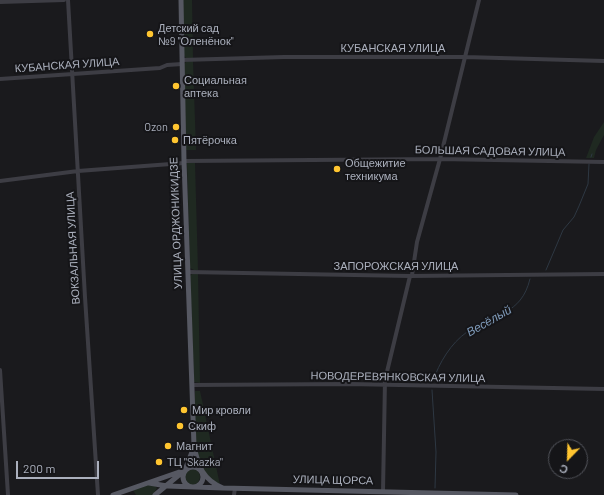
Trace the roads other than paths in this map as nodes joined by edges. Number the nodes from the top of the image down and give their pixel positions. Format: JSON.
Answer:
{"nodes":[{"id":1,"x":64,"y":0,"type":"edge"},
{"id":2,"x":68,"y":0,"type":"edge"},
{"id":3,"x":180,"y":0,"type":"edge"},
{"id":4,"x":478,"y":0,"type":"edge"},
{"id":5,"x":0,"y":2,"type":"edge"},
{"id":6,"x":465,"y":57,"type":"junction"},
{"id":7,"x":604,"y":61,"type":"edge"},
{"id":8,"x":182,"y":62,"type":"junction"},
{"id":9,"x":72,"y":74,"type":"junction"},
{"id":10,"x":0,"y":79,"type":"edge"},
{"id":11,"x":440,"y":159,"type":"junction"},
{"id":12,"x":184,"y":162,"type":"junction"},
{"id":13,"x":604,"y":162,"type":"edge"},
{"id":14,"x":78,"y":171,"type":"junction"},
{"id":15,"x":0,"y":181,"type":"edge"},
{"id":16,"x":188,"y":272,"type":"junction"},
{"id":17,"x":604,"y":274,"type":"edge"},
{"id":18,"x":411,"y":276,"type":"junction"},
{"id":19,"x":0,"y":370,"type":"edge"},
{"id":20,"x":192,"y":385,"type":"junction"},
{"id":21,"x":385,"y":385,"type":"junction"},
{"id":22,"x":604,"y":389,"type":"edge"},
{"id":23,"x":194,"y":446,"type":"junction"},
{"id":24,"x":185,"y":470,"type":"junction"},
{"id":25,"x":201,"y":471,"type":"junction"},
{"id":26,"x":149,"y":483,"type":"junction"},
{"id":27,"x":167,"y":486,"type":"junction"},
{"id":28,"x":192,"y":487,"type":"junction"},
{"id":29,"x":223,"y":488,"type":"junction"},
{"id":30,"x":235,"y":488,"type":"junction"},
{"id":31,"x":383,"y":491,"type":"junction"},
{"id":32,"x":442,"y":494,"type":"edge"},
{"id":33,"x":8,"y":495,"type":"edge"},
{"id":34,"x":98,"y":495,"type":"edge"},
{"id":35,"x":113,"y":495,"type":"edge"},
{"id":36,"x":155,"y":495,"type":"edge"},
{"id":37,"x":234,"y":495,"type":"edge"},
{"id":38,"x":516,"y":495,"type":"edge"}],
"edges":[{"from":1,"to":5,"type":"street"},
{"from":2,"to":9,"type":"street","name":"ВОКЗАЛЬНАЯ УЛИЦА"},
{"from":3,"to":8,"type":"main road","name":"УЛИЦА ОРДЖОНИКИДЗЕ"},
{"from":4,"to":6,"type":"street"},
{"from":6,"to":7,"type":"street","name":"КУБАНСКАЯ УЛИЦА"},
{"from":6,"to":8,"type":"street","name":"КУБАНСКАЯ УЛИЦА"},
{"from":6,"to":11,"type":"street"},
{"from":8,"to":9,"type":"street","name":"КУБАНСКАЯ УЛИЦА"},
{"from":8,"to":12,"type":"main road","name":"УЛИЦА ОРДЖОНИКИДЗЕ"},
{"from":9,"to":10,"type":"street","name":"КУБАНСКАЯ УЛИЦА"},
{"from":9,"to":14,"type":"street","name":"ВОКЗАЛЬНАЯ УЛИЦА"},
{"from":11,"to":12,"type":"street","name":"БОЛЬШАЯ САДОВАЯ УЛИЦА"},
{"from":11,"to":13,"type":"street","name":"БОЛЬШАЯ САДОВАЯ УЛИЦА"},
{"from":11,"to":18,"type":"street"},
{"from":12,"to":14,"type":"street","name":"БОЛЬШАЯ САДОВАЯ УЛИЦА"},
{"from":12,"to":16,"type":"main road","name":"УЛИЦА ОРДЖОНИКИДЗЕ"},
{"from":14,"to":15,"type":"street","name":"БОЛЬШАЯ САДОВАЯ УЛИЦА"},
{"from":14,"to":34,"type":"street","name":"ВОКЗАЛЬНАЯ УЛИЦА"},
{"from":16,"to":18,"type":"street","name":"ЗАПОРОЖСКАЯ УЛИЦА"},
{"from":16,"to":20,"type":"main road","name":"УЛИЦА ОРДЖОНИКИДЗЕ"},
{"from":17,"to":18,"type":"street","name":"ЗАПОРОЖСКАЯ УЛИЦА"},
{"from":18,"to":21,"type":"street"},
{"from":19,"to":33,"type":"street"},
{"from":20,"to":21,"type":"street","name":"НОВОДЕРЕВЯНКОВСКАЯ УЛИЦА"},
{"from":20,"to":23,"type":"main road","name":"УЛИЦА ОРДЖОНИКИДЗЕ"},
{"from":21,"to":22,"type":"street","name":"НОВОДЕРЕВЯНКОВСКАЯ УЛИЦА"},
{"from":21,"to":31,"type":"street"},
{"from":23,"to":24,"type":"main road"},
{"from":23,"to":25,"type":"main road"},
{"from":24,"to":25,"type":"main road"},
{"from":24,"to":26,"type":"main road","name":"УЛИЦА ЩОРСА"},
{"from":24,"to":27,"type":"main road"},
{"from":24,"to":28,"type":"main road"},
{"from":25,"to":28,"type":"main road"},
{"from":25,"to":29,"type":"main road"},
{"from":26,"to":27,"type":"main road","name":"УЛИЦА ЩОРСА"},
{"from":26,"to":35,"type":"main road","name":"УЛИЦА ЩОРСА"},
{"from":27,"to":28,"type":"main road","name":"УЛИЦА ЩОРСА"},
{"from":27,"to":36,"type":"main road"},
{"from":28,"to":29,"type":"main road","name":"УЛИЦА ЩОРСА"},
{"from":29,"to":30,"type":"main road","name":"УЛИЦА ЩОРСА"},
{"from":30,"to":31,"type":"main road","name":"УЛИЦА ЩОРСА"},
{"from":30,"to":37,"type":"street"},
{"from":31,"to":32,"type":"main road","name":"УЛИЦА ЩОРСА"},
{"from":32,"to":38,"type":"main road","name":"УЛИЦА ЩОРСА"}]}
